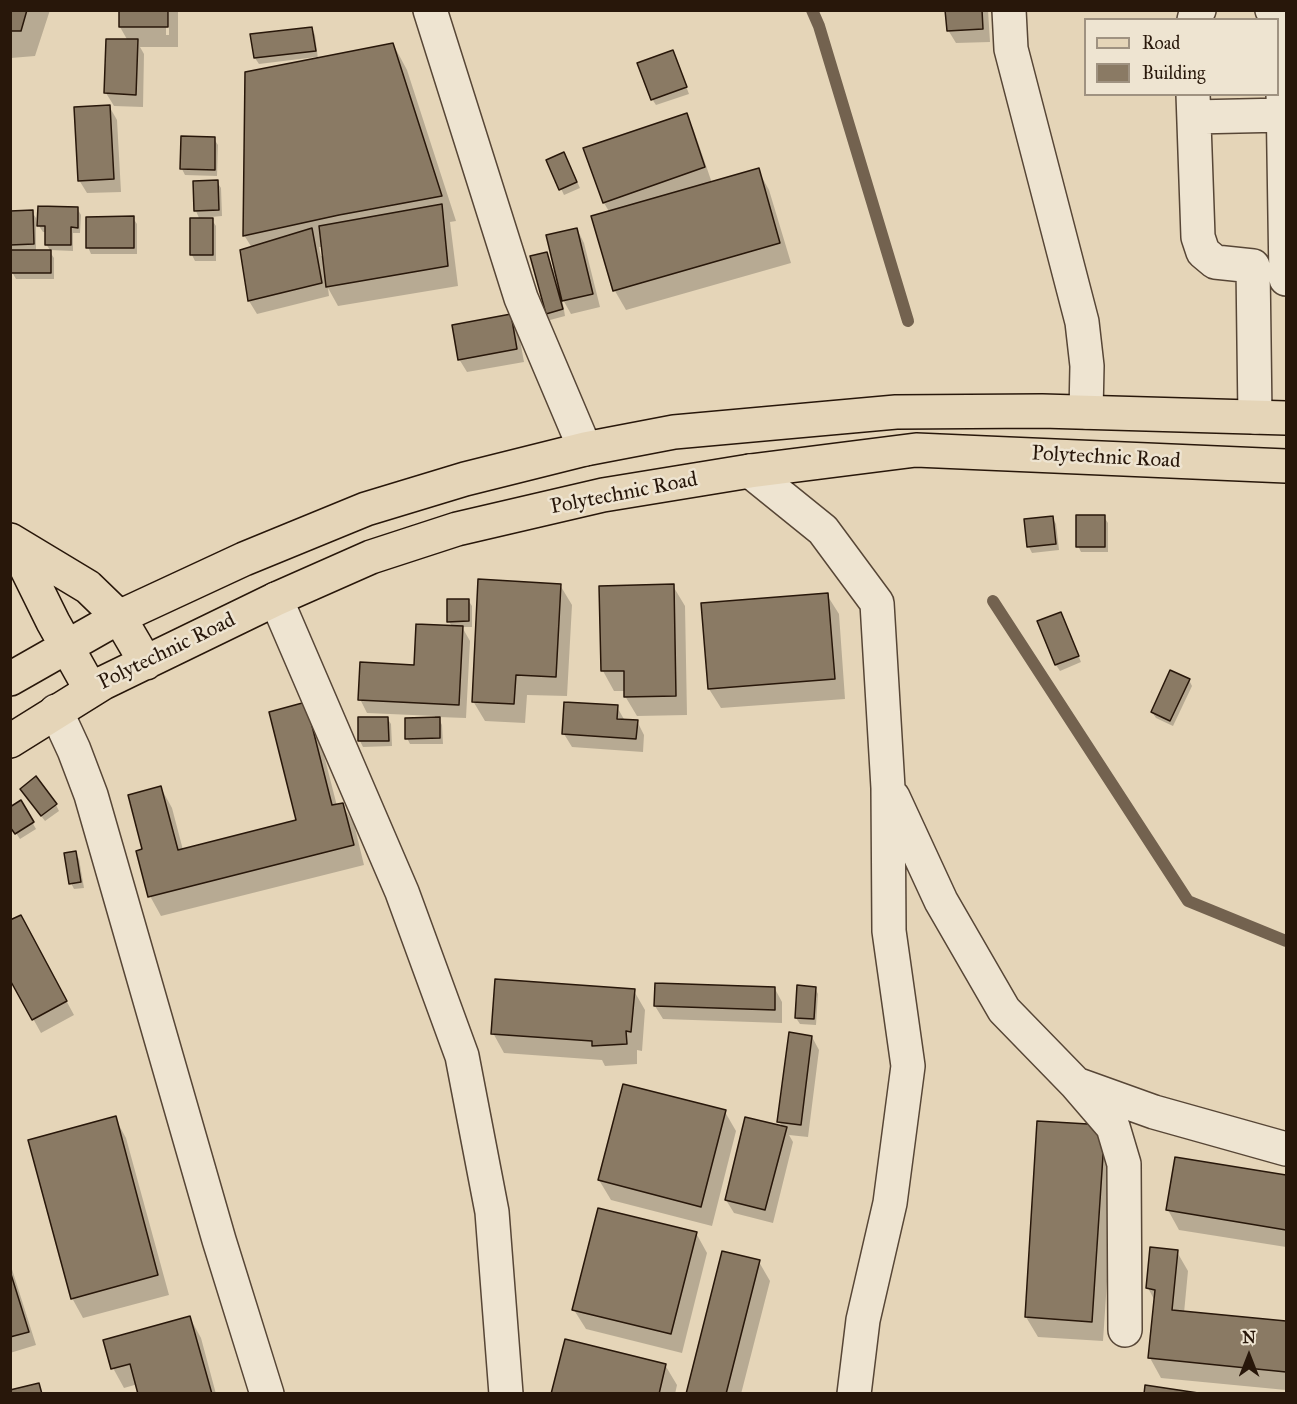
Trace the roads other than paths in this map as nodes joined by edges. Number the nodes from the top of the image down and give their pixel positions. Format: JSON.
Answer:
{"nodes":[{"id":1,"x":430,"y":10,"type":"edge"},
{"id":2,"x":1009,"y":10,"type":"edge"},
{"id":3,"x":1279,"y":22,"type":"edge"},
{"id":4,"x":1194,"y":106,"type":"edge"},
{"id":5,"x":1284,"y":115,"type":"junction"},
{"id":6,"x":1286,"y":264,"type":"edge"},
{"id":7,"x":1253,"y":266,"type":"junction"},
{"id":8,"x":1287,"y":279,"type":"edge"},
{"id":9,"x":1086,"y":412,"type":"junction"},
{"id":10,"x":1271,"y":418,"type":"edge"},
{"id":11,"x":585,"y":449,"type":"junction"},
{"id":12,"x":1287,"y":466,"type":"edge"},
{"id":13,"x":750,"y":471,"type":"junction"},
{"id":14,"x":13,"y":542,"type":"edge"},
{"id":15,"x":276,"y":599,"type":"junction"},
{"id":16,"x":119,"y":618,"type":"junction"},
{"id":17,"x":66,"y":646,"type":"junction"},
{"id":18,"x":146,"y":663,"type":"junction"},
{"id":19,"x":10,"y":679,"type":"edge"},
{"id":20,"x":91,"y":690,"type":"junction"},
{"id":21,"x":56,"y":711,"type":"junction"},
{"id":22,"x":10,"y":741,"type":"edge"},
{"id":23,"x":888,"y":788,"type":"junction"},
{"id":24,"x":1076,"y":1084,"type":"junction"},
{"id":25,"x":1287,"y":1149,"type":"edge"},
{"id":26,"x":1125,"y":1330,"type":"dead end"},
{"id":27,"x":267,"y":1394,"type":"edge"},
{"id":28,"x":506,"y":1394,"type":"edge"},
{"id":29,"x":854,"y":1394,"type":"edge"}],
"edges":[{"from":1,"to":11,"type":"street"},
{"from":2,"to":9,"type":"street"},
{"from":3,"to":5,"type":"street"},
{"from":4,"to":5,"type":"street"},
{"from":4,"to":7,"type":"street"},
{"from":5,"to":6,"type":"street"},
{"from":6,"to":7,"type":"street"},
{"from":6,"to":8,"type":"street"},
{"from":7,"to":10,"type":"street"},
{"from":9,"to":10,"type":"main road","name":"Polytechnic Road"},
{"from":9,"to":11,"type":"main road","name":"Polytechnic Road"},
{"from":11,"to":16,"type":"main road","name":"Polytechnic Road"},
{"from":12,"to":13,"type":"main road","name":"Polytechnic Road"},
{"from":13,"to":15,"type":"main road","name":"Polytechnic Road"},
{"from":13,"to":23,"type":"street"},
{"from":14,"to":16,"type":"main road"},
{"from":14,"to":17,"type":"main road"},
{"from":15,"to":18,"type":"main road","name":"Polytechnic Road"},
{"from":15,"to":28,"type":"street"},
{"from":16,"to":17,"type":"main road","name":"Polytechnic Road"},
{"from":16,"to":18,"type":"main road"},
{"from":17,"to":19,"type":"main road","name":"Polytechnic Road"},
{"from":17,"to":20,"type":"main road"},
{"from":18,"to":20,"type":"main road","name":"Polytechnic Road"},
{"from":20,"to":21,"type":"main road","name":"Polytechnic Road"},
{"from":21,"to":22,"type":"main road","name":"Polytechnic Road"},
{"from":21,"to":27,"type":"street"},
{"from":23,"to":24,"type":"street"},
{"from":23,"to":29,"type":"street"},
{"from":24,"to":25,"type":"street"},
{"from":24,"to":26,"type":"street"}]}
